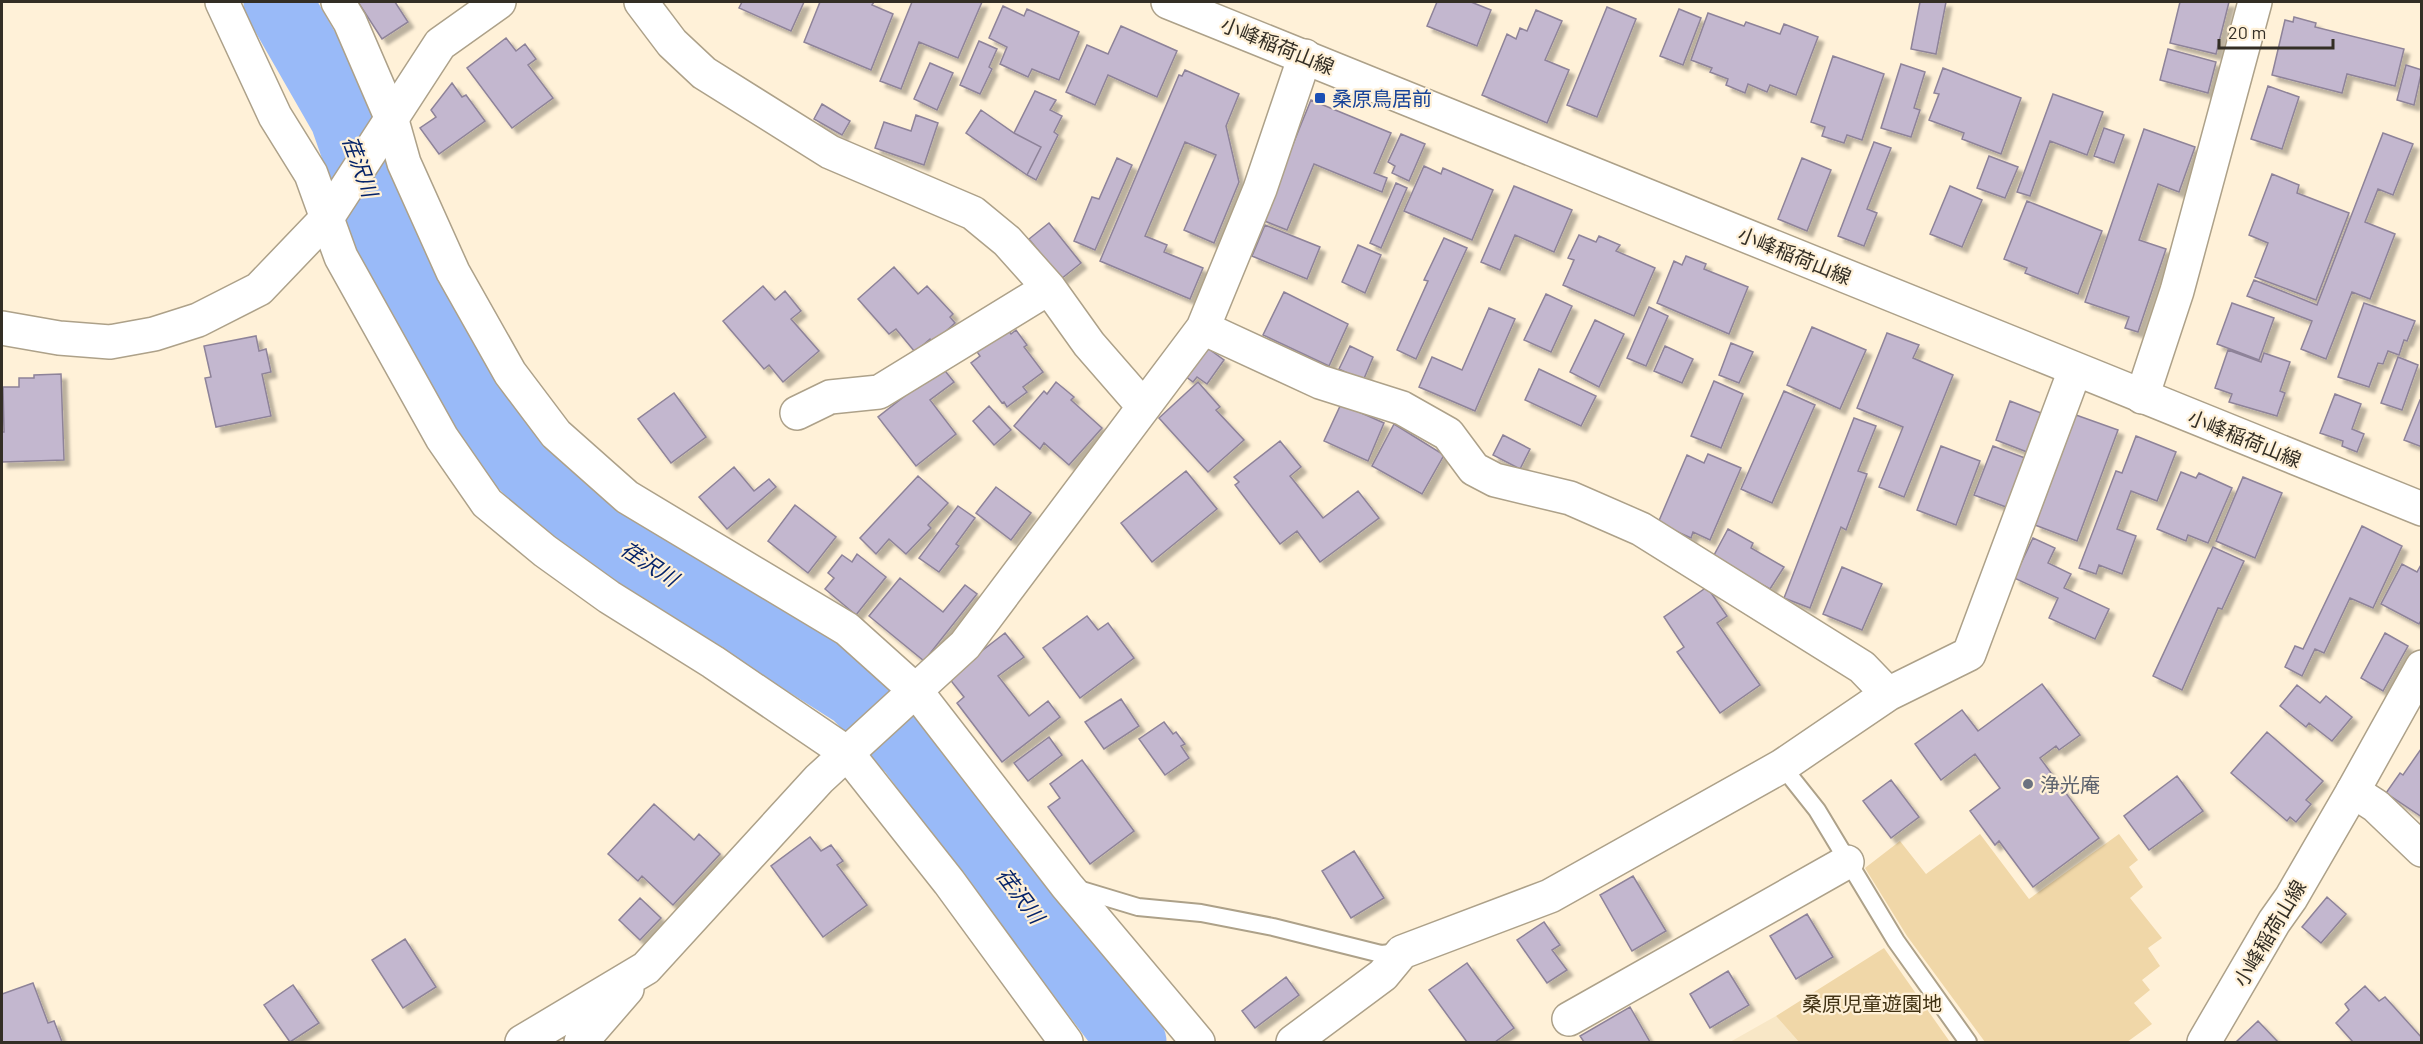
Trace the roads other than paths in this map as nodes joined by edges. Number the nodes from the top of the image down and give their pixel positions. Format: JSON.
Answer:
{"nodes":[{"id":1,"x":222,"y":2,"type":"edge"},
{"id":2,"x":338,"y":2,"type":"edge"},
{"id":3,"x":499,"y":2,"type":"edge"},
{"id":4,"x":641,"y":2,"type":"edge"},
{"id":5,"x":1168,"y":2,"type":"edge"},
{"id":6,"x":2255,"y":2,"type":"edge"},
{"id":7,"x":1305,"y":56,"type":"junction"},
{"id":8,"x":388,"y":122,"type":"junction"},
{"id":9,"x":334,"y":207,"type":"junction"},
{"id":10,"x":1049,"y":288,"type":"junction"},
{"id":11,"x":2,"y":328,"type":"edge"},
{"id":12,"x":1203,"y":328,"type":"junction"},
{"id":13,"x":2075,"y":370,"type":"junction"},
{"id":14,"x":2142,"y":398,"type":"junction"},
{"id":15,"x":1143,"y":406,"type":"junction"},
{"id":16,"x":797,"y":414,"type":"dead end"},
{"id":17,"x":2421,"y":509,"type":"edge"},
{"id":18,"x":2421,"y":667,"type":"edge"},
{"id":19,"x":912,"y":694,"type":"junction"},
{"id":20,"x":1888,"y":694,"type":"junction"},
{"id":21,"x":853,"y":749,"type":"junction"},
{"id":22,"x":1782,"y":766,"type":"junction"},
{"id":23,"x":2354,"y":791,"type":"junction"},
{"id":24,"x":2421,"y":850,"type":"edge"},
{"id":25,"x":1847,"y":862,"type":"junction"},
{"id":26,"x":1066,"y":886,"type":"junction"},
{"id":27,"x":1402,"y":952,"type":"junction"},
{"id":28,"x":646,"y":968,"type":"junction"},
{"id":29,"x":1569,"y":1019,"type":"dead end"},
{"id":30,"x":522,"y":1042,"type":"edge"},
{"id":31,"x":581,"y":1042,"type":"edge"},
{"id":32,"x":1066,"y":1042,"type":"edge"},
{"id":33,"x":1198,"y":1042,"type":"edge"},
{"id":34,"x":1293,"y":1042,"type":"edge"},
{"id":35,"x":1968,"y":1042,"type":"edge"},
{"id":36,"x":2204,"y":1042,"type":"edge"}],
"edges":[{"from":1,"to":9,"type":"street"},
{"from":2,"to":8,"type":"street"},
{"from":3,"to":8,"type":"street"},
{"from":4,"to":10,"type":"street"},
{"from":5,"to":7,"type":"street","name":"小峰稲荷山線"},
{"from":6,"to":14,"type":"street"},
{"from":7,"to":12,"type":"street"},
{"from":7,"to":13,"type":"street","name":"小峰稲荷山線"},
{"from":8,"to":9,"type":"street"},
{"from":8,"to":19,"type":"street"},
{"from":9,"to":11,"type":"street"},
{"from":9,"to":21,"type":"street"},
{"from":10,"to":15,"type":"street"},
{"from":10,"to":16,"type":"street"},
{"from":12,"to":15,"type":"street"},
{"from":12,"to":20,"type":"street"},
{"from":13,"to":14,"type":"street","name":"小峰稲荷山線"},
{"from":13,"to":20,"type":"street"},
{"from":14,"to":17,"type":"street","name":"小峰稲荷山線"},
{"from":15,"to":19,"type":"street"},
{"from":18,"to":23,"type":"street","name":"小峰稲荷山線"},
{"from":19,"to":21,"type":"street"},
{"from":19,"to":26,"type":"street"},
{"from":20,"to":22,"type":"street"},
{"from":21,"to":28,"type":"street"},
{"from":21,"to":32,"type":"street"},
{"from":22,"to":25,"type":"lane"},
{"from":22,"to":27,"type":"street"},
{"from":23,"to":24,"type":"street"},
{"from":23,"to":36,"type":"street","name":"小峰稲荷山線"},
{"from":25,"to":29,"type":"street"},
{"from":25,"to":35,"type":"lane"},
{"from":26,"to":27,"type":"lane"},
{"from":26,"to":33,"type":"street"},
{"from":27,"to":34,"type":"street"},
{"from":28,"to":30,"type":"street"},
{"from":28,"to":31,"type":"street"}]}
